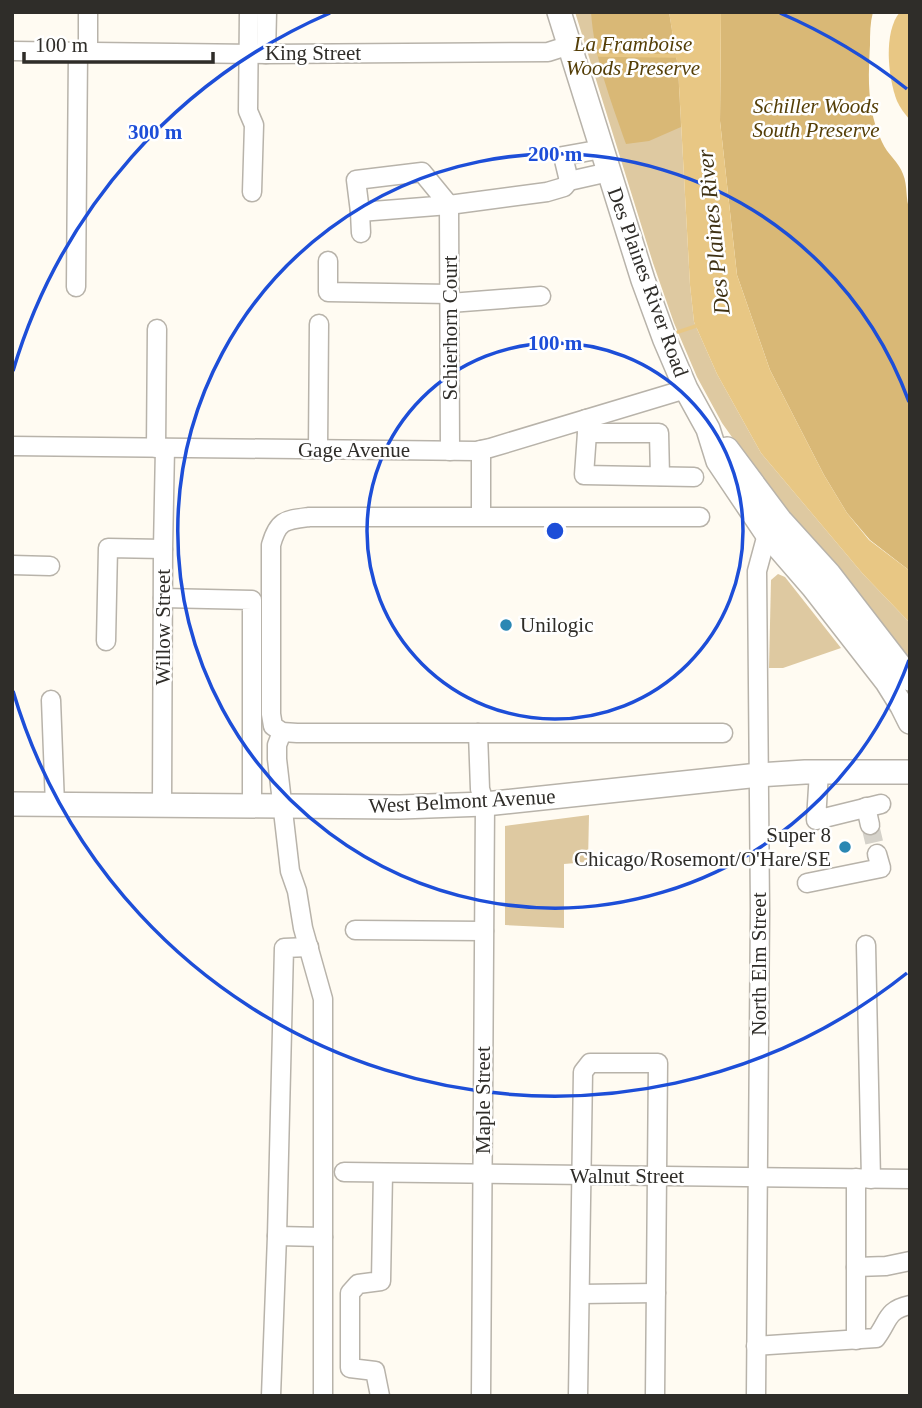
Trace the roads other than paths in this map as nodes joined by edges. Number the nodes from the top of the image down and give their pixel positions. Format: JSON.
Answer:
{"nodes":[{"id":1,"x":88,"y":12,"type":"edge"},
{"id":2,"x":249,"y":12,"type":"edge"},
{"id":3,"x":267,"y":12,"type":"edge"},
{"id":4,"x":559,"y":12,"type":"edge"},
{"id":5,"x":570,"y":45,"type":"junction"},
{"id":6,"x":12,"y":51,"type":"edge"},
{"id":7,"x":83,"y":52,"type":"junction"},
{"id":8,"x":257,"y":54,"type":"junction"},
{"id":9,"x":602,"y":149,"type":"junction"},
{"id":10,"x":610,"y":172,"type":"junction"},
{"id":11,"x":569,"y":181,"type":"junction"},
{"id":12,"x":253,"y":192,"type":"dead end"},
{"id":13,"x":449,"y":205,"type":"junction"},
{"id":14,"x":360,"y":212,"type":"junction"},
{"id":15,"x":361,"y":233,"type":"dead end"},
{"id":16,"x":328,"y":261,"type":"dead end"},
{"id":17,"x":76,"y":287,"type":"dead end"},
{"id":18,"x":541,"y":296,"type":"dead end"},
{"id":19,"x":450,"y":299,"type":"junction"},
{"id":20,"x":319,"y":324,"type":"dead end"},
{"id":21,"x":157,"y":330,"type":"dead end"},
{"id":22,"x":687,"y":389,"type":"junction"},
{"id":23,"x":586,"y":426,"type":"junction"},
{"id":24,"x":708,"y":429,"type":"junction"},
{"id":25,"x":12,"y":446,"type":"edge"},
{"id":26,"x":161,"y":448,"type":"junction"},
{"id":27,"x":318,"y":449,"type":"junction"},
{"id":28,"x":450,"y":450,"type":"junction"},
{"id":29,"x":481,"y":450,"type":"junction"},
{"id":30,"x":660,"y":476,"type":"junction"},
{"id":31,"x":694,"y":477,"type":"dead end"},
{"id":32,"x":481,"y":516,"type":"junction"},
{"id":33,"x":700,"y":517,"type":"dead end"},
{"id":34,"x":767,"y":534,"type":"junction"},
{"id":35,"x":163,"y":549,"type":"junction"},
{"id":36,"x":12,"y":565,"type":"edge"},
{"id":37,"x":50,"y":566,"type":"dead end"},
{"id":38,"x":163,"y":598,"type":"junction"},
{"id":39,"x":106,"y":641,"type":"dead end"},
{"id":40,"x":910,"y":679,"type":"edge"},
{"id":41,"x":51,"y":700,"type":"dead end"},
{"id":42,"x":910,"y":722,"type":"edge"},
{"id":43,"x":282,"y":732,"type":"junction"},
{"id":44,"x":478,"y":733,"type":"junction"},
{"id":45,"x":723,"y":733,"type":"dead end"},
{"id":46,"x":819,"y":772,"type":"junction"},
{"id":47,"x":910,"y":772,"type":"edge"},
{"id":48,"x":760,"y":775,"type":"junction"},
{"id":49,"x":12,"y":804,"type":"edge"},
{"id":50,"x":55,"y":804,"type":"junction"},
{"id":51,"x":485,"y":804,"type":"junction"},
{"id":52,"x":162,"y":805,"type":"junction"},
{"id":53,"x":252,"y":806,"type":"junction"},
{"id":54,"x":284,"y":807,"type":"junction"},
{"id":55,"x":870,"y":825,"type":"tunnel mouth"},
{"id":56,"x":877,"y":854,"type":"dead end"},
{"id":57,"x":807,"y":883,"type":"dead end"},
{"id":58,"x":355,"y":930,"type":"dead end"},
{"id":59,"x":484,"y":931,"type":"junction"},
{"id":60,"x":866,"y":944,"type":"dead end"},
{"id":61,"x":309,"y":947,"type":"junction"},
{"id":62,"x":344,"y":1172,"type":"dead end"},
{"id":63,"x":383,"y":1173,"type":"junction"},
{"id":64,"x":482,"y":1174,"type":"junction"},
{"id":65,"x":583,"y":1175,"type":"junction"},
{"id":66,"x":657,"y":1176,"type":"junction"},
{"id":67,"x":758,"y":1176,"type":"junction"},
{"id":68,"x":863,"y":1178,"type":"junction"},
{"id":69,"x":910,"y":1179,"type":"edge"},
{"id":70,"x":277,"y":1236,"type":"junction"},
{"id":71,"x":323,"y":1237,"type":"junction"},
{"id":72,"x":910,"y":1261,"type":"edge"},
{"id":73,"x":856,"y":1267,"type":"junction"},
{"id":74,"x":656,"y":1293,"type":"junction"},
{"id":75,"x":580,"y":1294,"type":"junction"},
{"id":76,"x":910,"y":1305,"type":"edge"},
{"id":77,"x":856,"y":1340,"type":"junction"},
{"id":78,"x":757,"y":1346,"type":"junction"},
{"id":79,"x":271,"y":1396,"type":"edge"},
{"id":80,"x":323,"y":1396,"type":"edge"},
{"id":81,"x":380,"y":1396,"type":"edge"},
{"id":82,"x":481,"y":1396,"type":"edge"},
{"id":83,"x":579,"y":1396,"type":"edge"},
{"id":84,"x":655,"y":1396,"type":"edge"},
{"id":85,"x":756,"y":1396,"type":"edge"}],
"edges":[{"from":1,"to":7,"type":"street"},
{"from":2,"to":8,"type":"street"},
{"from":3,"to":8,"type":"street"},
{"from":4,"to":5,"type":"main road","name":"Des Plaines River Road"},
{"from":5,"to":8,"type":"street","name":"King Street"},
{"from":5,"to":9,"type":"main road","name":"Des Plaines River Road"},
{"from":6,"to":7,"type":"street","name":"King Street"},
{"from":7,"to":8,"type":"street","name":"King Street"},
{"from":7,"to":17,"type":"street"},
{"from":8,"to":12,"type":"street"},
{"from":9,"to":10,"type":"main road","name":"Des Plaines River Road"},
{"from":9,"to":11,"type":"street"},
{"from":10,"to":11,"type":"street"},
{"from":10,"to":22,"type":"main road","name":"Des Plaines River Road"},
{"from":11,"to":13,"type":"street"},
{"from":13,"to":14,"type":"street"},
{"from":13,"to":14,"type":"street"},
{"from":13,"to":19,"type":"street","name":"Schierhorn Court"},
{"from":14,"to":15,"type":"street"},
{"from":16,"to":19,"type":"street"},
{"from":18,"to":19,"type":"street"},
{"from":19,"to":28,"type":"street","name":"Schierhorn Court"},
{"from":20,"to":27,"type":"street"},
{"from":21,"to":26,"type":"street","name":"Willow Street"},
{"from":22,"to":23,"type":"street","name":"Gage Avenue"},
{"from":22,"to":24,"type":"main road","name":"Des Plaines River Road"},
{"from":23,"to":29,"type":"street","name":"Gage Avenue"},
{"from":23,"to":30,"type":"street"},
{"from":23,"to":30,"type":"street"},
{"from":24,"to":34,"type":"main road","name":"Des Plaines River Road"},
{"from":24,"to":40,"type":"main road","name":"Des Plaines River Road"},
{"from":25,"to":26,"type":"street","name":"Gage Avenue"},
{"from":26,"to":27,"type":"street","name":"Gage Avenue"},
{"from":26,"to":35,"type":"street","name":"Willow Street"},
{"from":27,"to":28,"type":"street","name":"Gage Avenue"},
{"from":28,"to":29,"type":"street","name":"Gage Avenue"},
{"from":29,"to":32,"type":"street"},
{"from":30,"to":31,"type":"street"},
{"from":32,"to":33,"type":"street"},
{"from":32,"to":43,"type":"street"},
{"from":34,"to":42,"type":"main road","name":"Des Plaines River Road"},
{"from":34,"to":48,"type":"street","name":"North Elm Street"},
{"from":35,"to":38,"type":"street","name":"Willow Street"},
{"from":35,"to":39,"type":"street"},
{"from":36,"to":37,"type":"street"},
{"from":38,"to":52,"type":"street","name":"Willow Street"},
{"from":38,"to":53,"type":"street"},
{"from":41,"to":50,"type":"street"},
{"from":43,"to":44,"type":"street"},
{"from":43,"to":54,"type":"street"},
{"from":44,"to":45,"type":"street"},
{"from":44,"to":51,"type":"street","name":"Maple Street"},
{"from":46,"to":47,"type":"main road","name":"West Belmont Avenue"},
{"from":46,"to":48,"type":"main road","name":"West Belmont Avenue"},
{"from":46,"to":55,"type":"street"},
{"from":48,"to":51,"type":"main road","name":"West Belmont Avenue"},
{"from":48,"to":67,"type":"street","name":"North Elm Street"},
{"from":49,"to":50,"type":"main road","name":"West Belmont Avenue"},
{"from":50,"to":52,"type":"main road","name":"West Belmont Avenue"},
{"from":51,"to":54,"type":"main road","name":"West Belmont Avenue"},
{"from":51,"to":59,"type":"street","name":"Maple Street"},
{"from":52,"to":53,"type":"main road","name":"West Belmont Avenue"},
{"from":53,"to":54,"type":"main road","name":"West Belmont Avenue"},
{"from":54,"to":61,"type":"street"},
{"from":56,"to":57,"type":"street"},
{"from":58,"to":59,"type":"street"},
{"from":59,"to":64,"type":"street","name":"Maple Street"},
{"from":60,"to":68,"type":"street"},
{"from":61,"to":70,"type":"street"},
{"from":61,"to":71,"type":"street"},
{"from":62,"to":63,"type":"street","name":"Walnut Street"},
{"from":63,"to":64,"type":"street","name":"Walnut Street"},
{"from":63,"to":81,"type":"street"},
{"from":64,"to":65,"type":"street","name":"Walnut Street"},
{"from":64,"to":82,"type":"street","name":"Maple Street"},
{"from":65,"to":66,"type":"street","name":"Walnut Street"},
{"from":65,"to":66,"type":"street"},
{"from":65,"to":75,"type":"street"},
{"from":66,"to":67,"type":"street","name":"Walnut Street"},
{"from":66,"to":74,"type":"street"},
{"from":67,"to":68,"type":"street","name":"Walnut Street"},
{"from":67,"to":78,"type":"street","name":"North Elm Street"},
{"from":68,"to":69,"type":"street","name":"Walnut Street"},
{"from":68,"to":73,"type":"street"},
{"from":70,"to":71,"type":"street"},
{"from":70,"to":79,"type":"street"},
{"from":71,"to":80,"type":"street"},
{"from":72,"to":73,"type":"street"},
{"from":73,"to":77,"type":"street"},
{"from":74,"to":75,"type":"street"},
{"from":74,"to":84,"type":"street"},
{"from":75,"to":83,"type":"street"},
{"from":76,"to":77,"type":"street"},
{"from":77,"to":78,"type":"street"},
{"from":78,"to":85,"type":"street","name":"North Elm Street"}]}
